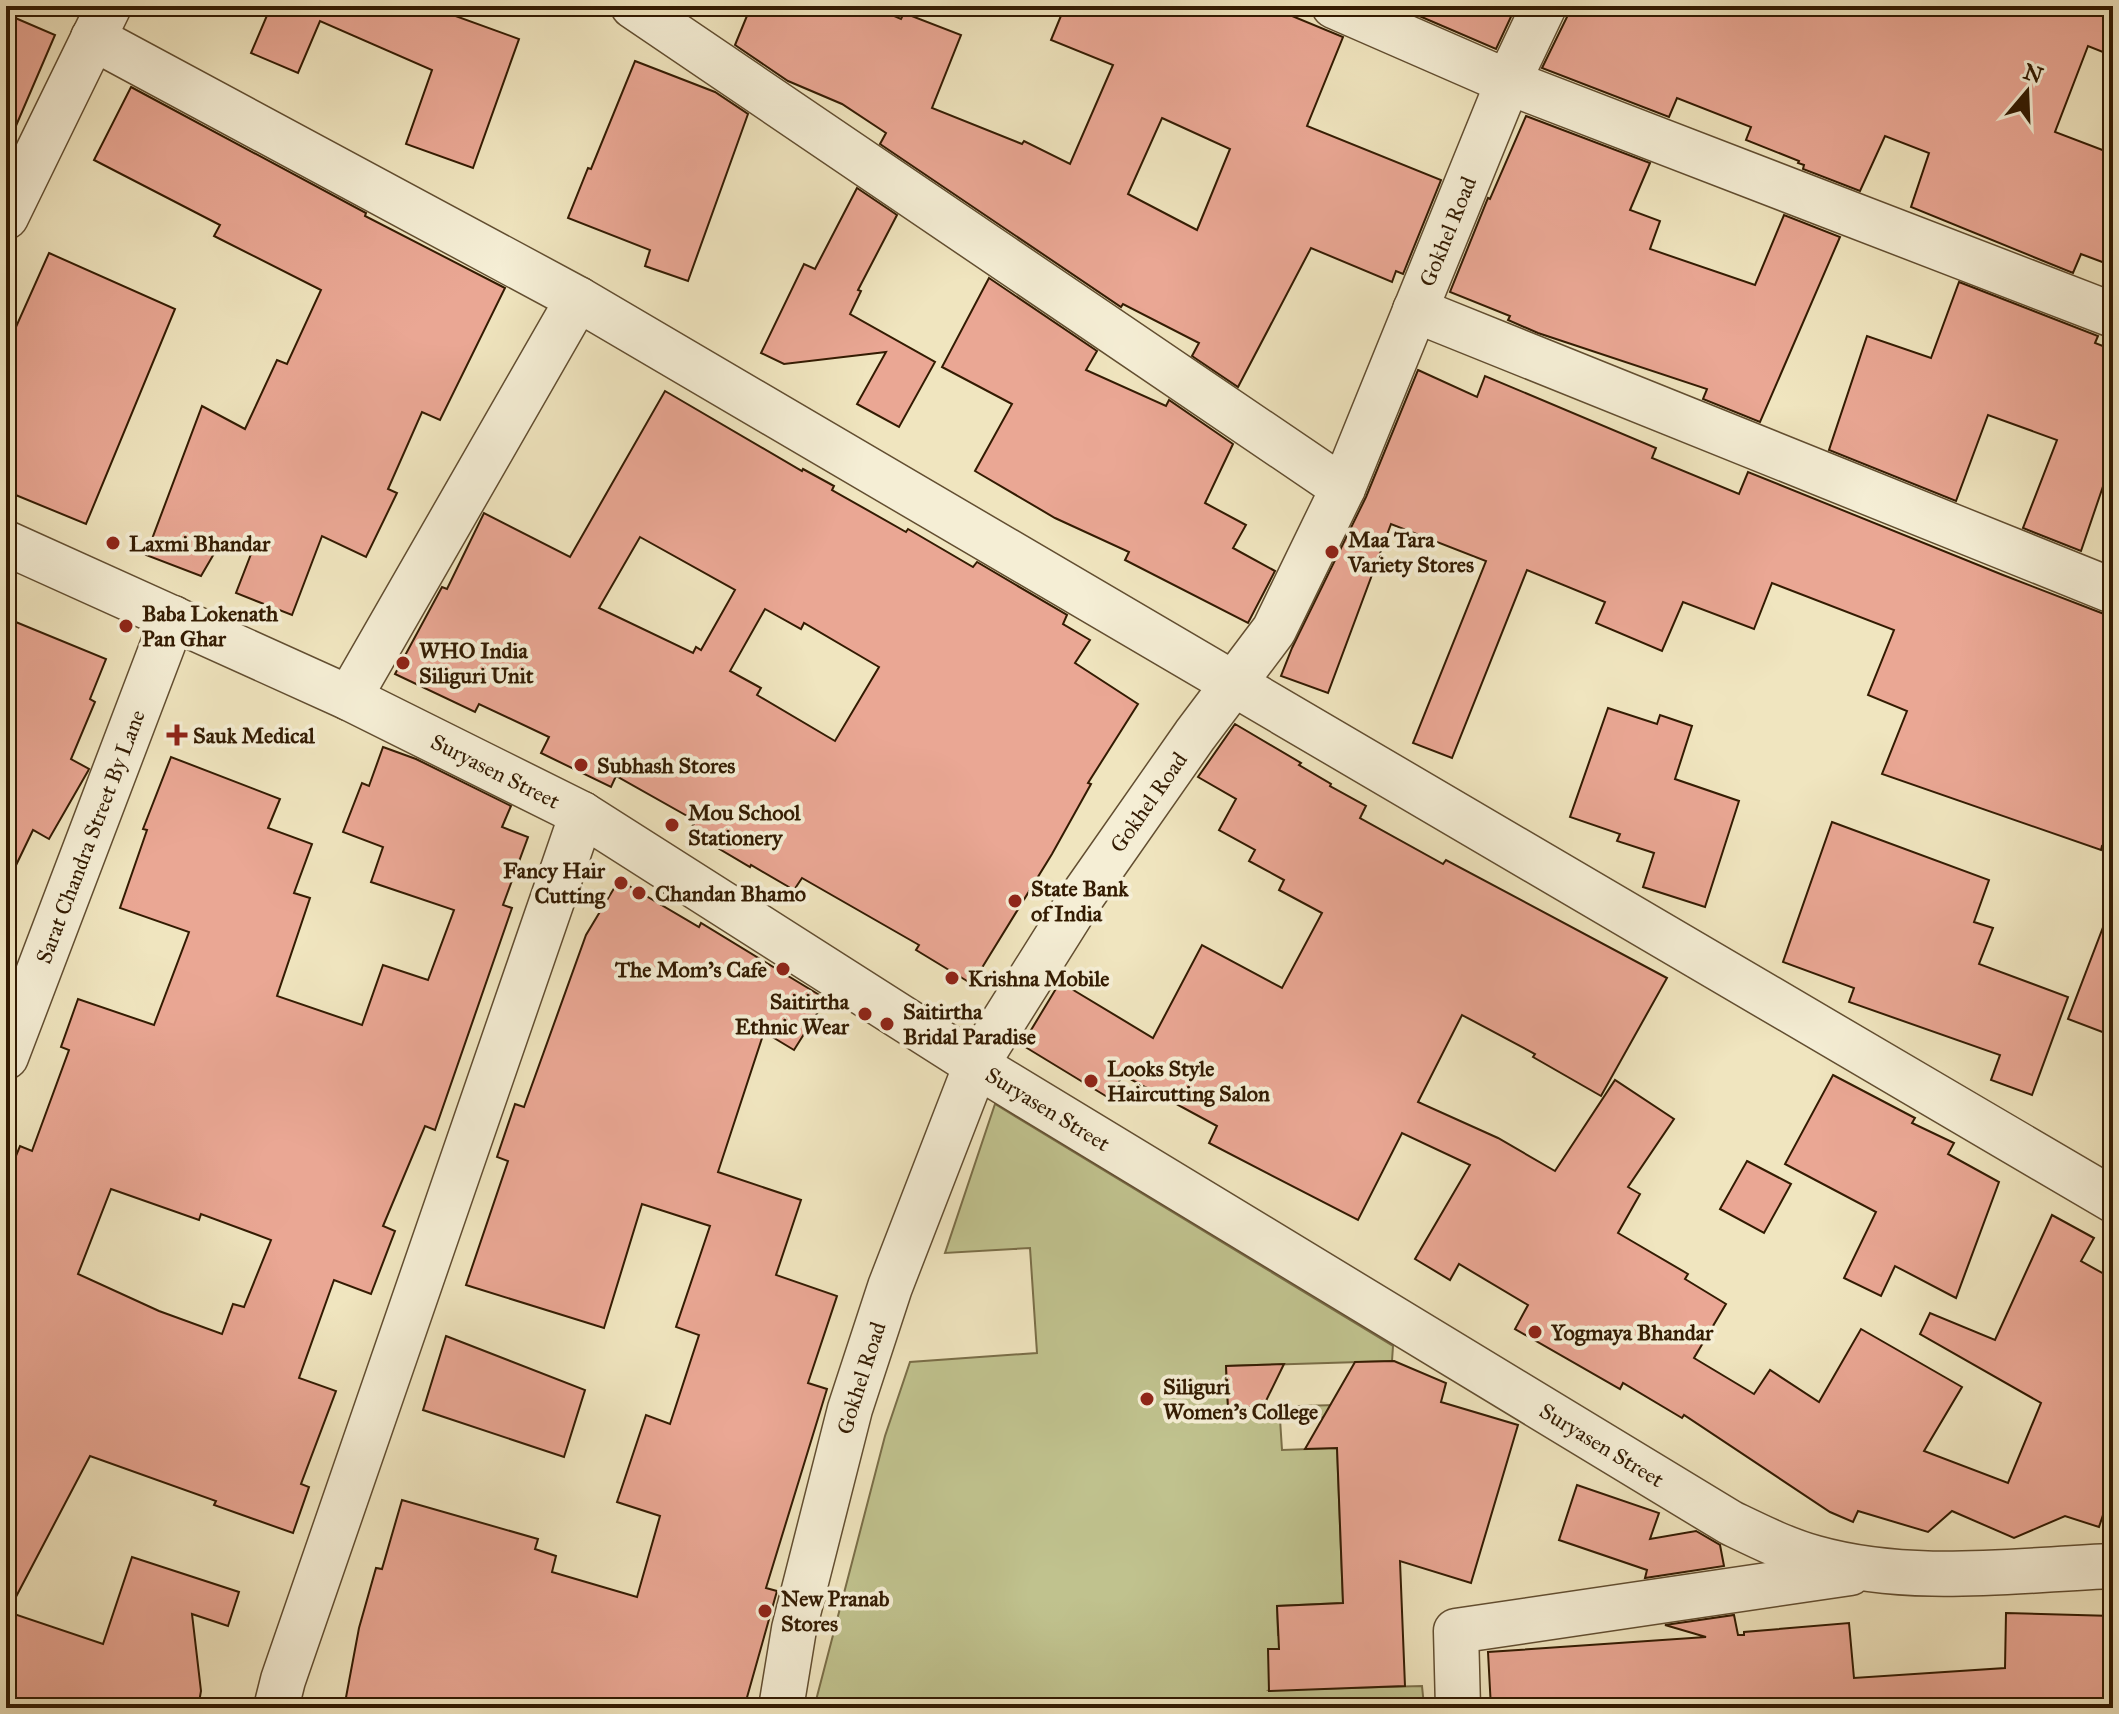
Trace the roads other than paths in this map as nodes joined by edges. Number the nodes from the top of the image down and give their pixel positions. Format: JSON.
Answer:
{"nodes":[{"id":1,"x":633,"y":6,"type":"edge"},
{"id":2,"x":1334,"y":6,"type":"edge"},
{"id":3,"x":1544,"y":6,"type":"edge"},
{"id":4,"x":101,"y":22,"type":"edge"},
{"id":5,"x":1508,"y":82,"type":"junction"},
{"id":6,"x":6,"y":217,"type":"edge"},
{"id":7,"x":578,"y":299,"type":"junction"},
{"id":8,"x":1415,"y":310,"type":"junction"},
{"id":9,"x":2113,"y":315,"type":"edge"},
{"id":10,"x":1343,"y":488,"type":"junction"},
{"id":11,"x":6,"y":543,"type":"edge"},
{"id":12,"x":2113,"y":591,"type":"edge"},
{"id":13,"x":173,"y":618,"type":"junction"},
{"id":14,"x":1237,"y":683,"type":"junction"},
{"id":15,"x":349,"y":698,"type":"junction"},
{"id":16,"x":582,"y":814,"type":"junction"},
{"id":17,"x":6,"y":1057,"type":"edge"},
{"id":18,"x":976,"y":1065,"type":"junction"},
{"id":19,"x":2113,"y":1200,"type":"edge"},
{"id":20,"x":2113,"y":1566,"type":"edge"},
{"id":21,"x":1873,"y":1570,"type":"junction"},
{"id":22,"x":276,"y":1708,"type":"edge"},
{"id":23,"x":781,"y":1708,"type":"edge"},
{"id":24,"x":1458,"y":1708,"type":"edge"}],
"edges":[{"from":1,"to":10,"type":"street"},
{"from":2,"to":5,"type":"street"},
{"from":3,"to":5,"type":"street","name":"Gokhel Road"},
{"from":4,"to":6,"type":"street"},
{"from":4,"to":7,"type":"street"},
{"from":5,"to":8,"type":"street","name":"Gokhel Road"},
{"from":5,"to":9,"type":"street"},
{"from":7,"to":14,"type":"street"},
{"from":7,"to":15,"type":"street"},
{"from":8,"to":10,"type":"street","name":"Gokhel Road"},
{"from":8,"to":12,"type":"street"},
{"from":10,"to":14,"type":"street","name":"Gokhel Road"},
{"from":11,"to":13,"type":"street","name":"Suryasen Street"},
{"from":13,"to":15,"type":"street","name":"Suryasen Street"},
{"from":13,"to":17,"type":"street","name":"Sarat Chandra Street By Lane"},
{"from":14,"to":18,"type":"street","name":"Gokhel Road"},
{"from":14,"to":19,"type":"street"},
{"from":15,"to":16,"type":"street","name":"Suryasen Street"},
{"from":16,"to":18,"type":"street","name":"Suryasen Street"},
{"from":16,"to":22,"type":"street"},
{"from":18,"to":21,"type":"street","name":"Suryasen Street"},
{"from":18,"to":23,"type":"street","name":"Gokhel Road"},
{"from":20,"to":21,"type":"street","name":"Suryasen Street"},
{"from":21,"to":24,"type":"street"}]}
